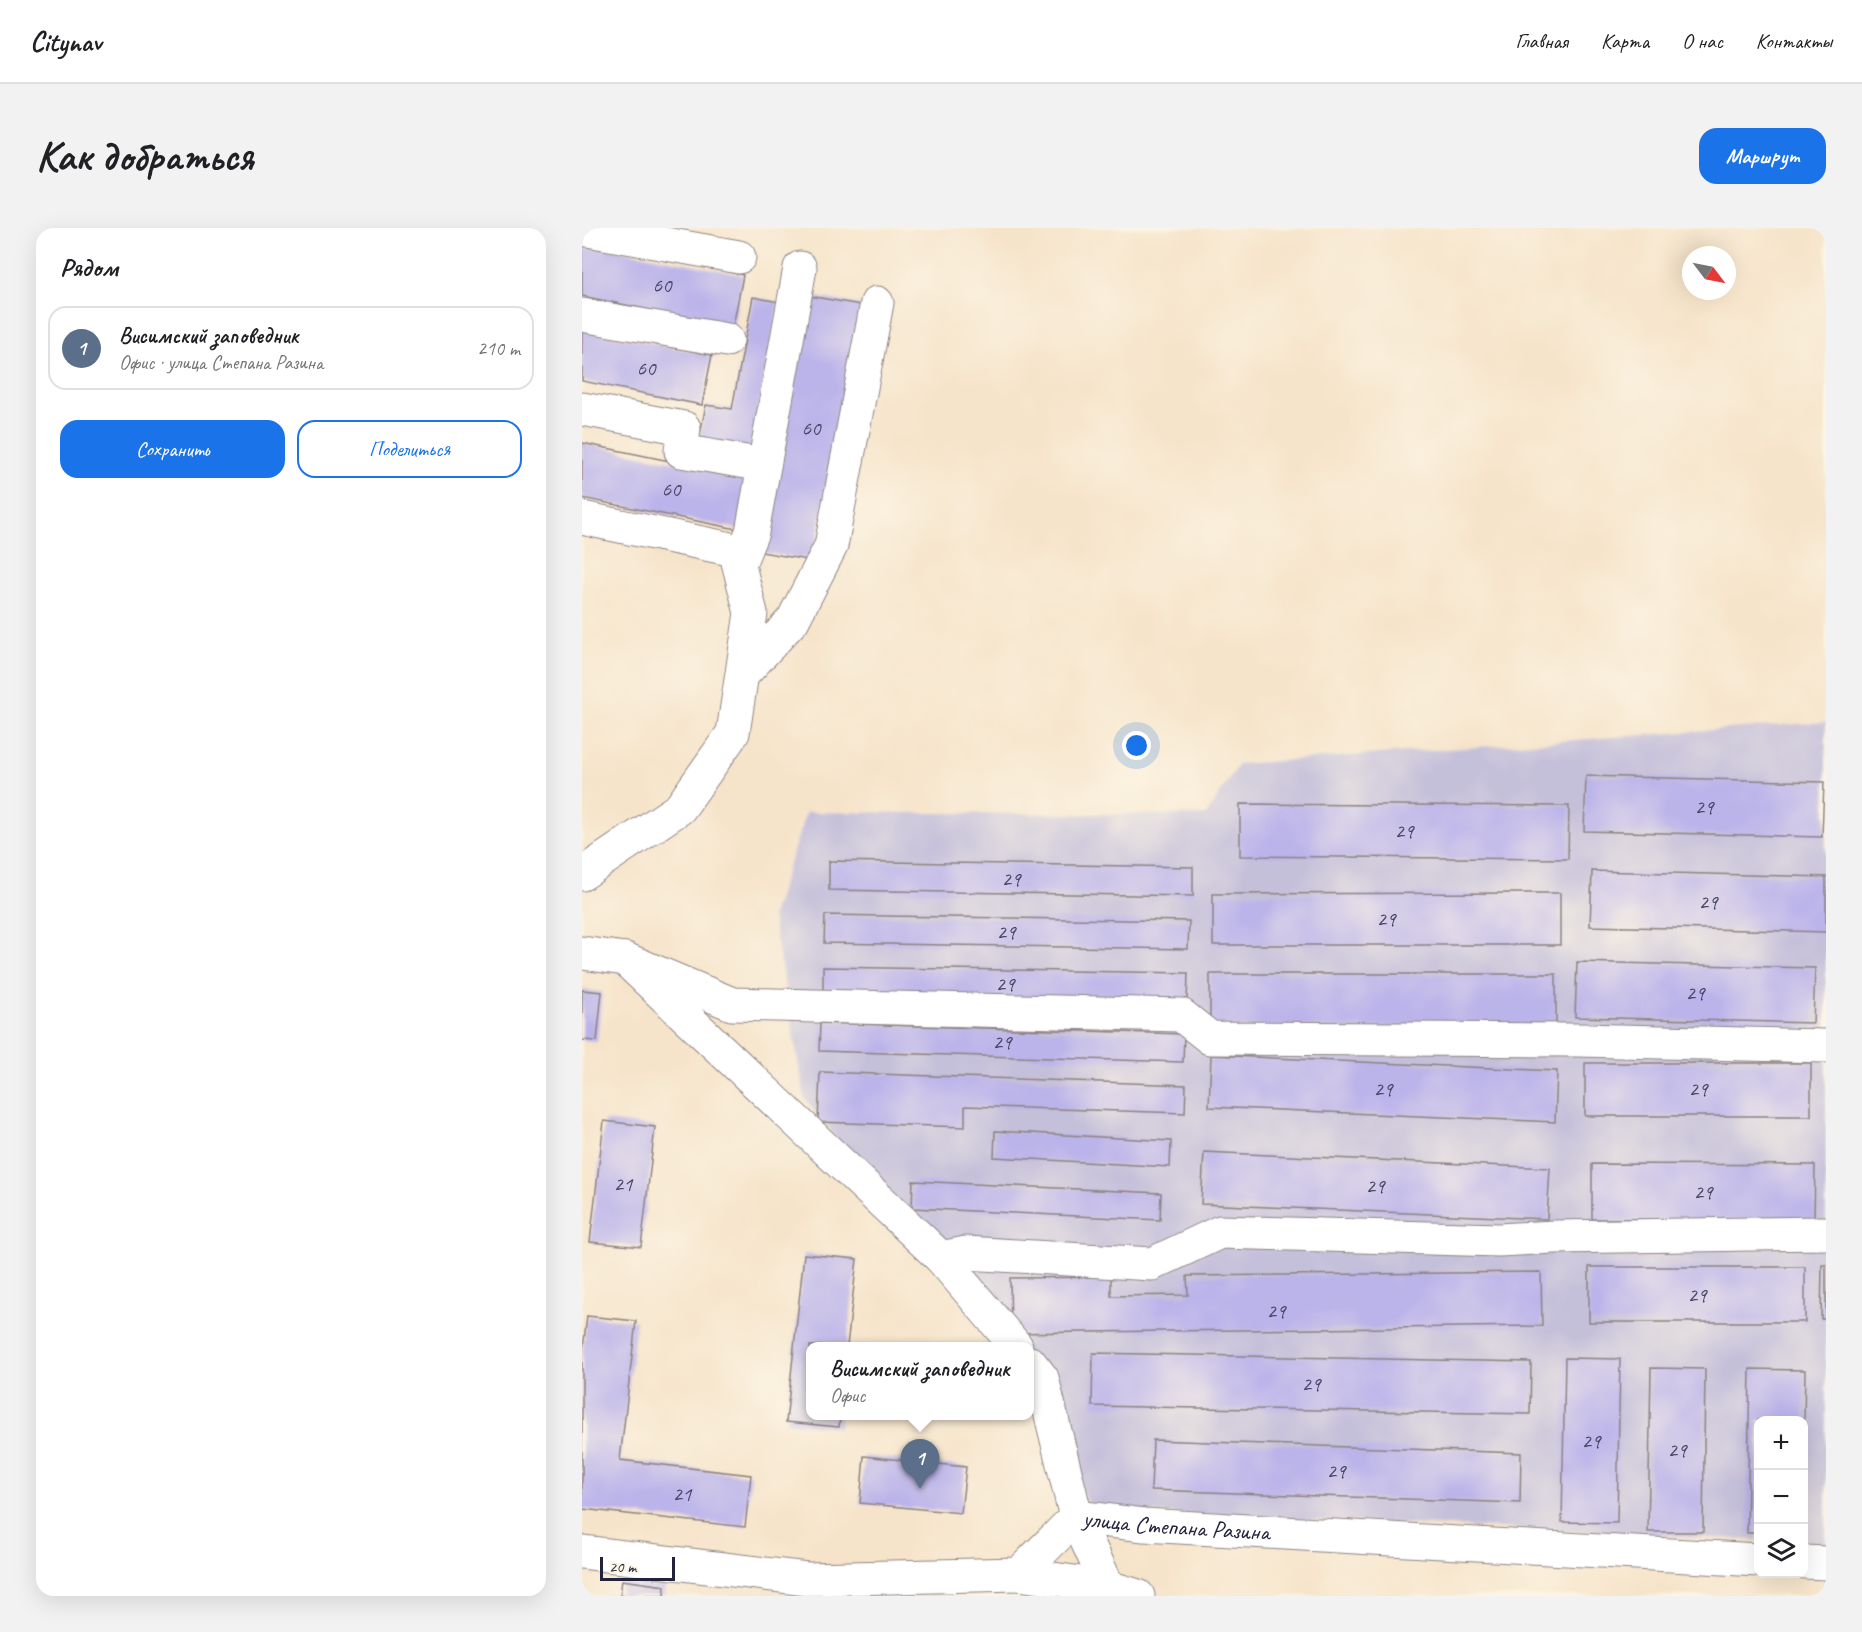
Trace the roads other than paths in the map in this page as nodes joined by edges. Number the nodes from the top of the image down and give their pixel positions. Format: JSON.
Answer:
{"nodes":[{"id":1,"x":582,"y":229,"type":"edge"},
{"id":2,"x":739,"y":257,"type":"dead end"},
{"id":3,"x":800,"y":268,"type":"dead end"},
{"id":4,"x":877,"y":303,"type":"dead end"},
{"id":5,"x":582,"y":315,"type":"edge"},
{"id":6,"x":726,"y":340,"type":"dead end"},
{"id":7,"x":582,"y":409,"type":"edge"},
{"id":8,"x":764,"y":465,"type":"junction"},
{"id":9,"x":582,"y":519,"type":"edge"},
{"id":10,"x":739,"y":564,"type":"junction"},
{"id":11,"x":742,"y":675,"type":"junction"},
{"id":12,"x":582,"y":874,"type":"edge"},
{"id":13,"x":582,"y":953,"type":"edge"},
{"id":14,"x":625,"y":959,"type":"junction"},
{"id":15,"x":1826,"y":1046,"type":"edge"},
{"id":16,"x":1826,"y":1233,"type":"edge"},
{"id":17,"x":941,"y":1258,"type":"junction"},
{"id":18,"x":1012,"y":1342,"type":"edge"},
{"id":19,"x":1034,"y":1369,"type":"edge"},
{"id":20,"x":1076,"y":1517,"type":"junction"},
{"id":21,"x":582,"y":1552,"type":"edge"},
{"id":22,"x":1754,"y":1560,"type":"edge"},
{"id":23,"x":1808,"y":1562,"type":"edge"},
{"id":24,"x":1826,"y":1563,"type":"edge"},
{"id":25,"x":1019,"y":1574,"type":"junction"},
{"id":26,"x":1123,"y":1592,"type":"edge"}],
"edges":[{"from":1,"to":2,"type":"street"},
{"from":3,"to":8,"type":"street"},
{"from":4,"to":11,"type":"street"},
{"from":5,"to":6,"type":"street"},
{"from":7,"to":8,"type":"street"},
{"from":8,"to":10,"type":"street"},
{"from":9,"to":10,"type":"street"},
{"from":10,"to":11,"type":"street"},
{"from":11,"to":12,"type":"street"},
{"from":13,"to":14,"type":"street"},
{"from":14,"to":15,"type":"street"},
{"from":14,"to":17,"type":"street"},
{"from":16,"to":17,"type":"street"},
{"from":17,"to":18,"type":"street"},
{"from":19,"to":20,"type":"street"},
{"from":20,"to":22,"type":"street","name":"улица Степана Разина"},
{"from":20,"to":25,"type":"street","name":"улица Степана Разина"},
{"from":20,"to":26,"type":"street"},
{"from":21,"to":25,"type":"street"},
{"from":23,"to":24,"type":"street"},
{"from":25,"to":26,"type":"street"}]}
